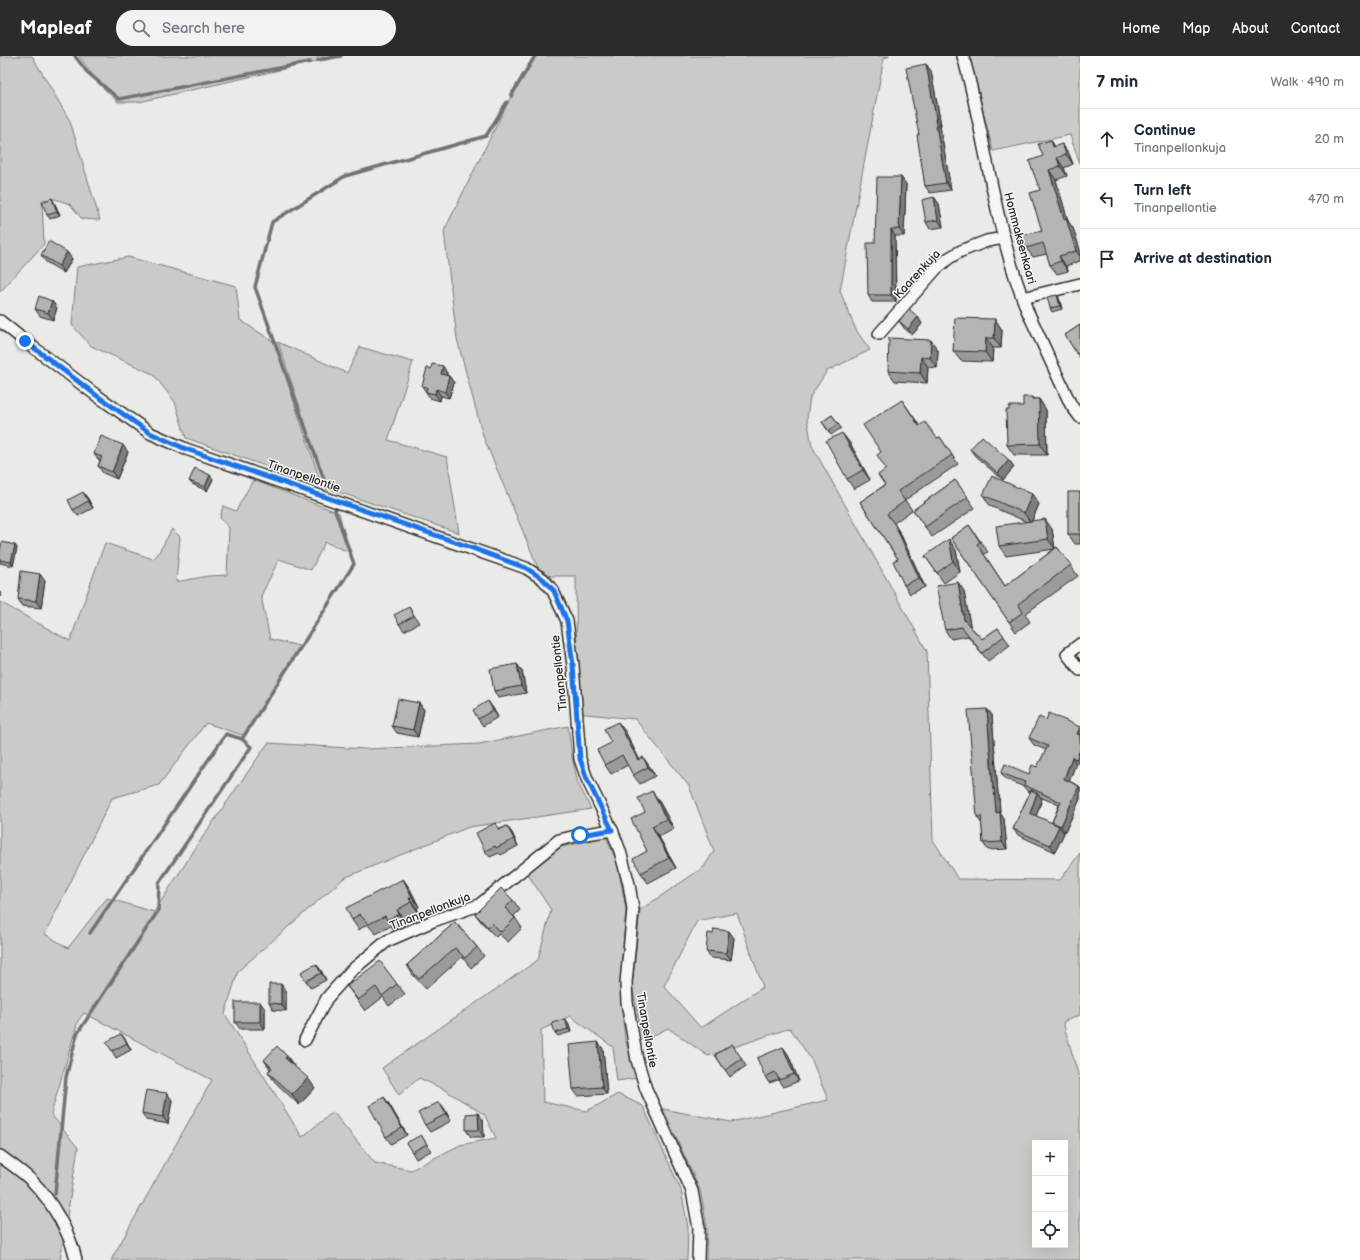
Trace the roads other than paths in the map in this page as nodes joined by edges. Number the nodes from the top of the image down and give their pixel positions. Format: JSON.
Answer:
{"nodes":[{"id":1,"x":963,"y":56,"type":"edge"},
{"id":2,"x":1004,"y":238,"type":"junction"},
{"id":3,"x":1080,"y":284,"type":"edge"},
{"id":4,"x":1023,"y":298,"type":"junction"},
{"id":5,"x":0,"y":321,"type":"edge"},
{"id":6,"x":879,"y":334,"type":"dead end"},
{"id":7,"x":1080,"y":417,"type":"edge"},
{"id":8,"x":1080,"y":644,"type":"edge"},
{"id":9,"x":1080,"y":670,"type":"edge"},
{"id":10,"x":612,"y":830,"type":"junction"},
{"id":11,"x":305,"y":1040,"type":"dead end"},
{"id":12,"x":0,"y":1156,"type":"edge"},
{"id":13,"x":76,"y":1260,"type":"edge"},
{"id":14,"x":698,"y":1260,"type":"edge"}],
"edges":[{"from":1,"to":2,"type":"street","name":"Hommaksenkaari"},
{"from":2,"to":4,"type":"street","name":"Hommaksenkaari"},
{"from":2,"to":6,"type":"street","name":"Kaarenkuja"},
{"from":3,"to":4,"type":"street"},
{"from":4,"to":7,"type":"street","name":"Hommaksenkaari"},
{"from":5,"to":10,"type":"street","name":"Tinanpellontie"},
{"from":8,"to":9,"type":"street"},
{"from":10,"to":11,"type":"street","name":"Tinanpellonkuja"},
{"from":10,"to":14,"type":"street","name":"Tinanpellontie"},
{"from":12,"to":13,"type":"street"}]}
